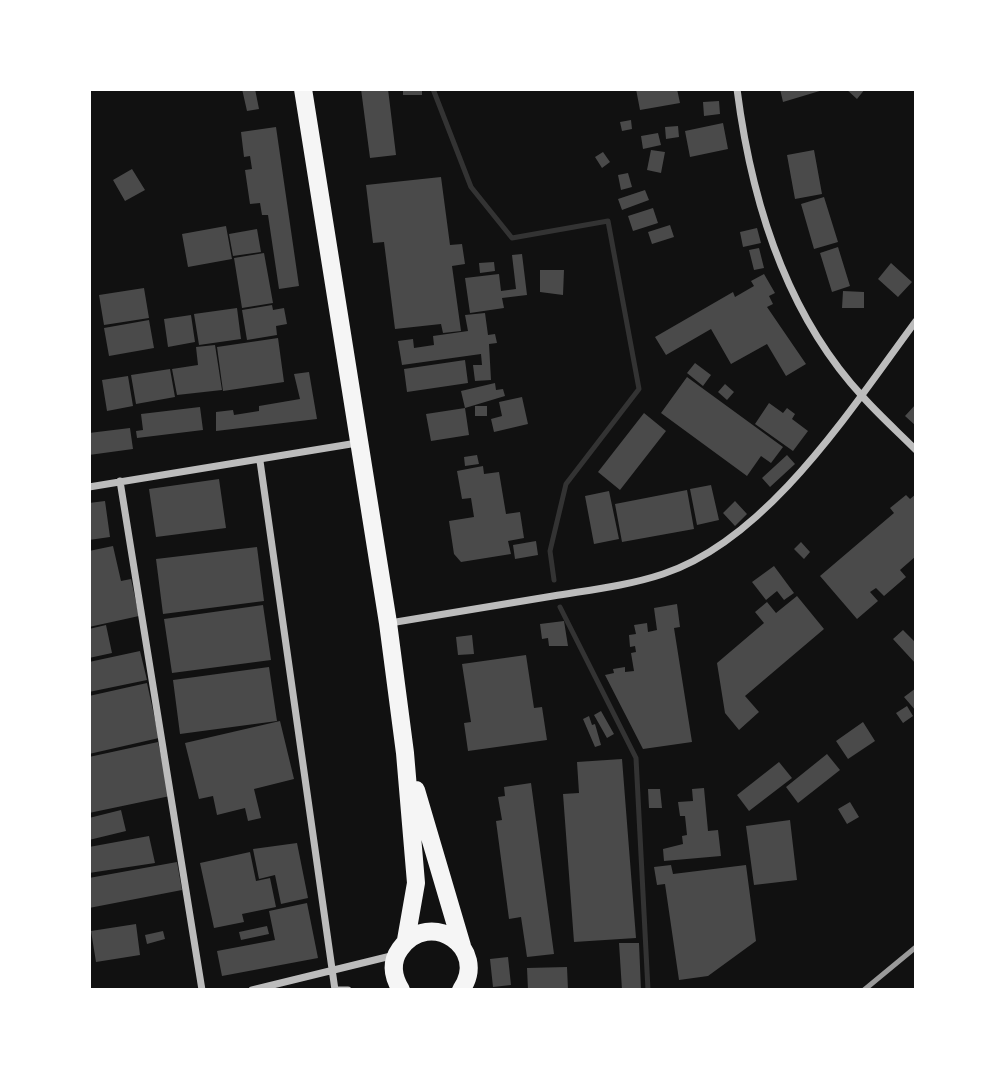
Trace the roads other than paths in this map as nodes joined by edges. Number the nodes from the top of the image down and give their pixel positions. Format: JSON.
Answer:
{"nodes":[{"id":1,"x":303,"y":89,"type":"edge"},
{"id":2,"x":737,"y":89,"type":"edge"},
{"id":3,"x":916,"y":321,"type":"edge"},
{"id":4,"x":861,"y":395,"type":"junction"},
{"id":5,"x":358,"y":443,"type":"junction"},
{"id":6,"x":916,"y":450,"type":"edge"},
{"id":7,"x":260,"y":461,"type":"junction"},
{"id":8,"x":120,"y":481,"type":"junction"},
{"id":9,"x":89,"y":487,"type":"edge"},
{"id":10,"x":388,"y":623,"type":"junction"},
{"id":11,"x":405,"y":753,"type":"junction"},
{"id":12,"x":461,"y":946,"type":"junction"},
{"id":13,"x":401,"y":947,"type":"junction"},
{"id":14,"x":332,"y":972,"type":"junction"},
{"id":15,"x":464,"y":988,"type":"edge"},
{"id":16,"x":202,"y":990,"type":"edge"},
{"id":17,"x":253,"y":990,"type":"edge"},
{"id":18,"x":335,"y":990,"type":"edge"},
{"id":19,"x":348,"y":990,"type":"edge"},
{"id":20,"x":401,"y":990,"type":"edge"}],
"edges":[{"from":1,"to":5,"type":"highway"},
{"from":2,"to":4,"type":"street"},
{"from":3,"to":4,"type":"street"},
{"from":4,"to":6,"type":"street"},
{"from":4,"to":10,"type":"street"},
{"from":5,"to":7,"type":"street"},
{"from":5,"to":10,"type":"highway"},
{"from":7,"to":8,"type":"street"},
{"from":7,"to":14,"type":"street"},
{"from":8,"to":9,"type":"street"},
{"from":8,"to":16,"type":"street"},
{"from":10,"to":11,"type":"highway"},
{"from":11,"to":12,"type":"highway"},
{"from":11,"to":13,"type":"highway"},
{"from":12,"to":13,"type":"highway"},
{"from":12,"to":15,"type":"highway"},
{"from":13,"to":14,"type":"street"},
{"from":13,"to":20,"type":"highway"},
{"from":14,"to":17,"type":"street"},
{"from":14,"to":18,"type":"street"},
{"from":18,"to":19,"type":"street"}]}
